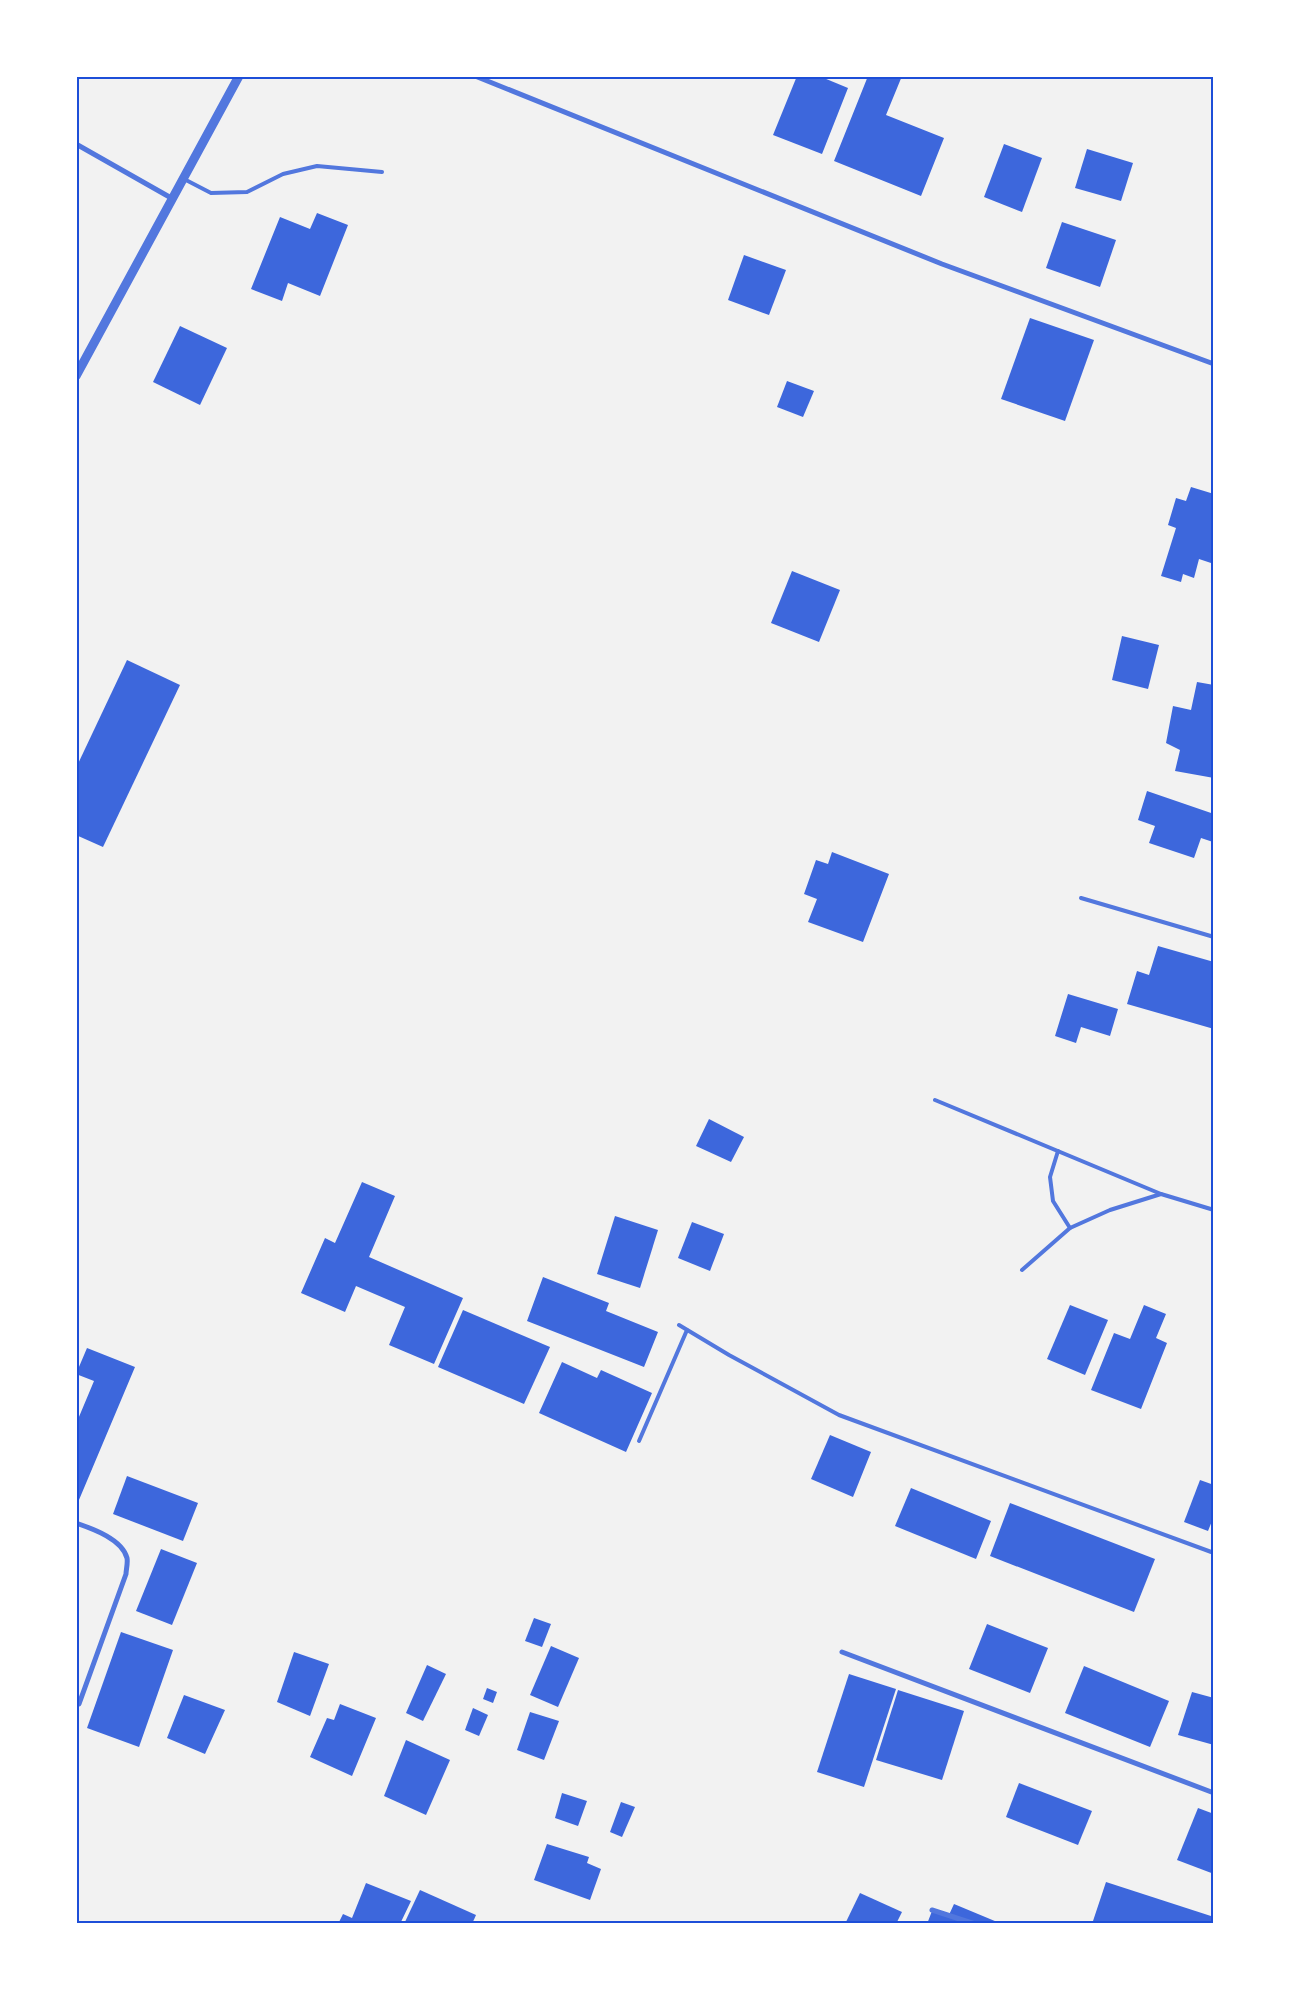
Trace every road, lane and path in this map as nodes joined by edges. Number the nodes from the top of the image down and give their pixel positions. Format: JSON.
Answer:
{"nodes":[{"id":1,"x":239,"y":76,"type":"edge"},
{"id":2,"x":475,"y":76,"type":"edge"},
{"id":3,"x":76,"y":144,"type":"edge"},
{"id":4,"x":382,"y":172,"type":"dead end"},
{"id":5,"x":184,"y":179,"type":"junction"},
{"id":6,"x":173,"y":200,"type":"junction"},
{"id":7,"x":1214,"y":364,"type":"edge"},
{"id":8,"x":76,"y":376,"type":"edge"},
{"id":9,"x":1081,"y":898,"type":"dead end"},
{"id":10,"x":1214,"y":937,"type":"edge"},
{"id":11,"x":935,"y":1100,"type":"dead end"},
{"id":12,"x":1058,"y":1151,"type":"junction"},
{"id":13,"x":1161,"y":1194,"type":"junction"},
{"id":14,"x":1214,"y":1210,"type":"edge"},
{"id":15,"x":1070,"y":1228,"type":"junction"},
{"id":16,"x":1022,"y":1270,"type":"dead end"},
{"id":17,"x":679,"y":1325,"type":"dead end"},
{"id":18,"x":687,"y":1330,"type":"junction"},
{"id":19,"x":639,"y":1441,"type":"dead end"},
{"id":20,"x":76,"y":1523,"type":"edge"},
{"id":21,"x":1214,"y":1553,"type":"edge"},
{"id":22,"x":842,"y":1652,"type":"dead end"},
{"id":23,"x":79,"y":1704,"type":"dead end"},
{"id":24,"x":1214,"y":1793,"type":"edge"},
{"id":25,"x":932,"y":1910,"type":"dead end"},
{"id":26,"x":975,"y":1924,"type":"edge"}],
"edges":[{"from":1,"to":5,"type":"street"},
{"from":2,"to":7,"type":"street"},
{"from":3,"to":6,"type":"street"},
{"from":4,"to":5,"type":"lane"},
{"from":5,"to":6,"type":"street"},
{"from":6,"to":8,"type":"street"},
{"from":9,"to":10,"type":"lane"},
{"from":11,"to":12,"type":"lane"},
{"from":12,"to":13,"type":"lane"},
{"from":12,"to":15,"type":"lane"},
{"from":13,"to":14,"type":"lane"},
{"from":13,"to":15,"type":"lane"},
{"from":15,"to":16,"type":"lane"},
{"from":17,"to":18,"type":"lane"},
{"from":18,"to":19,"type":"lane"},
{"from":18,"to":21,"type":"lane"},
{"from":20,"to":23,"type":"street"},
{"from":22,"to":24,"type":"street"},
{"from":25,"to":26,"type":"street"}]}
